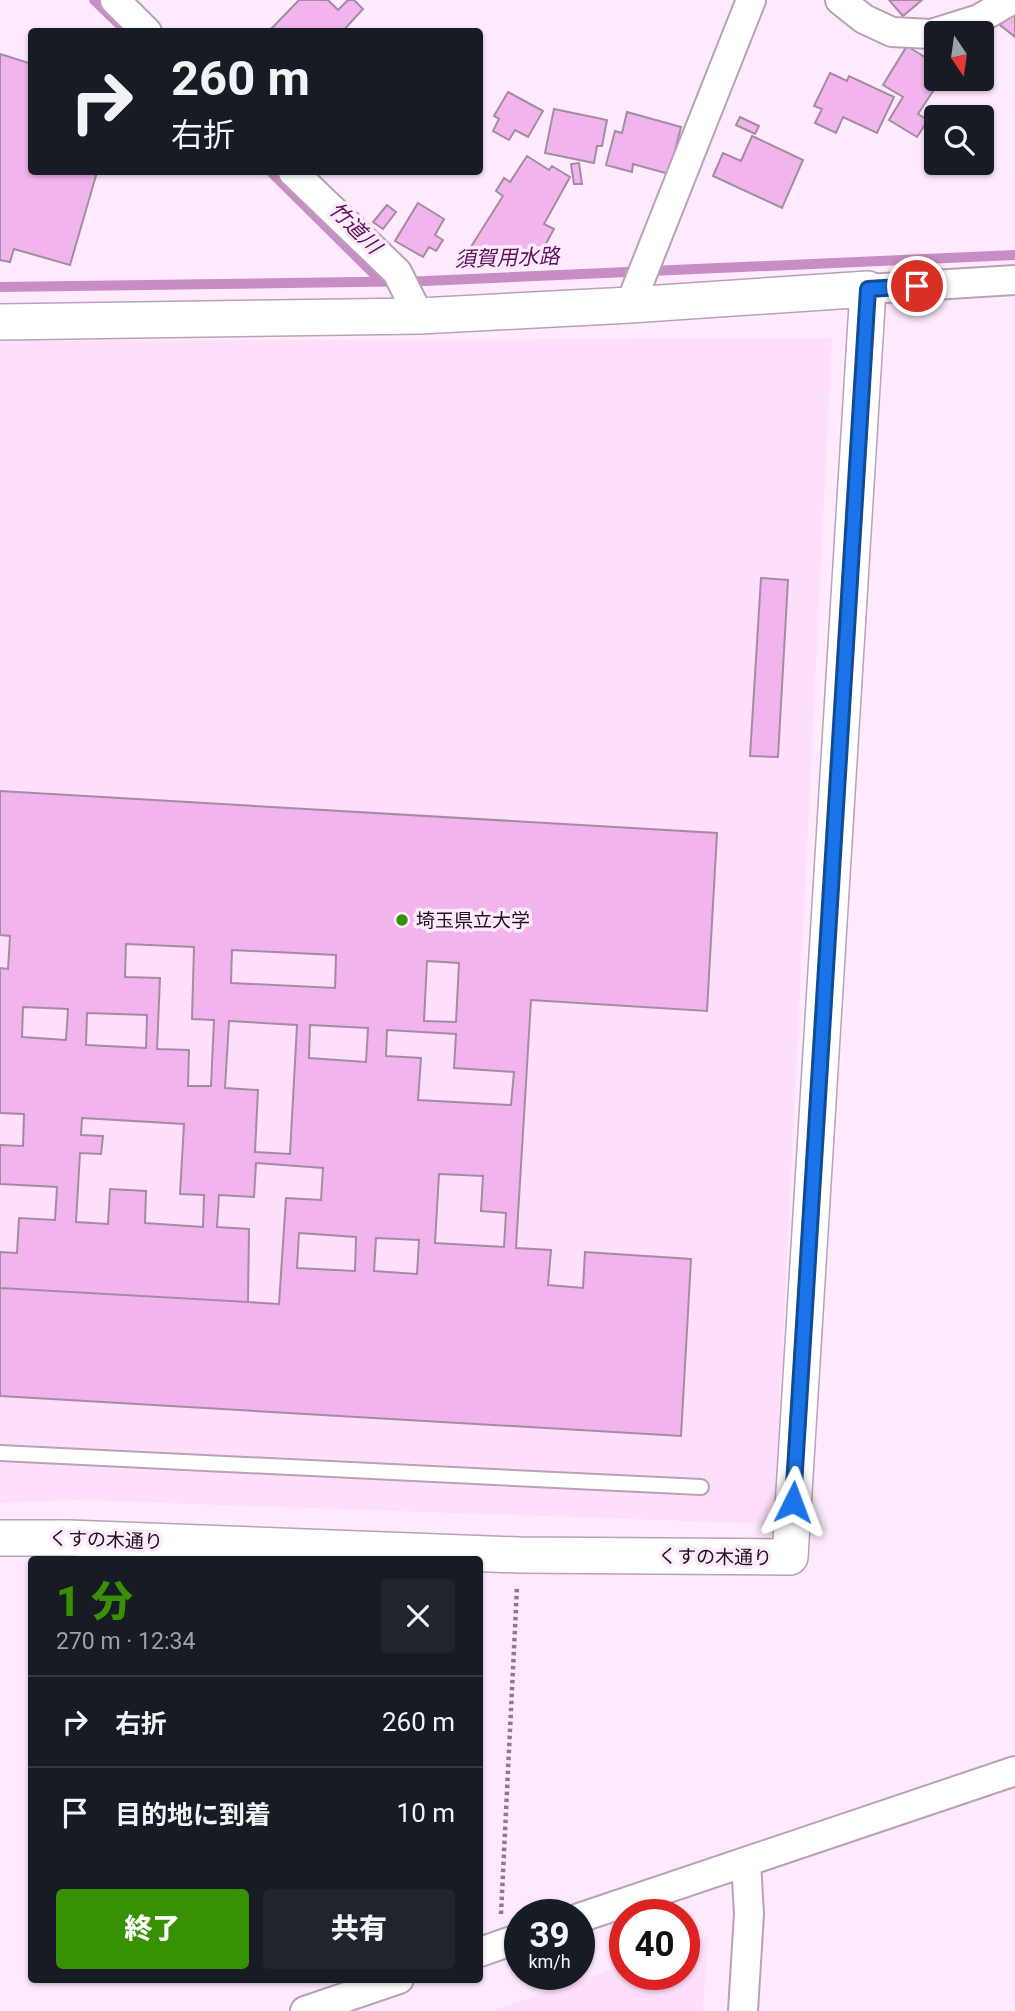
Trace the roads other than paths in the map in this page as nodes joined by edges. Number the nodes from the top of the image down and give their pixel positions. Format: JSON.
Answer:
{"nodes":[{"id":1,"x":115,"y":0,"type":"edge"},
{"id":2,"x":751,"y":0,"type":"edge"},
{"id":3,"x":840,"y":0,"type":"edge"},
{"id":4,"x":1011,"y":0,"type":"edge"},
{"id":5,"x":143,"y":28,"type":"edge"},
{"id":6,"x":296,"y":175,"type":"edge"},
{"id":7,"x":1015,"y":280,"type":"edge"},
{"id":8,"x":868,"y":289,"type":"junction"},
{"id":9,"x":629,"y":305,"type":"junction"},
{"id":10,"x":419,"y":316,"type":"junction"},
{"id":11,"x":0,"y":323,"type":"edge"},
{"id":12,"x":0,"y":1453,"type":"edge"},
{"id":13,"x":701,"y":1487,"type":"dead end"},
{"id":14,"x":0,"y":1538,"type":"edge"},
{"id":15,"x":1015,"y":1771,"type":"edge"},
{"id":16,"x":746,"y":1862,"type":"junction"},
{"id":17,"x":595,"y":1913,"type":"edge"},
{"id":18,"x":387,"y":1983,"type":"edge"},
{"id":19,"x":305,"y":2011,"type":"edge"},
{"id":20,"x":743,"y":2011,"type":"edge"}],
"edges":[{"from":1,"to":5,"type":"street"},
{"from":2,"to":9,"type":"street"},
{"from":3,"to":4,"type":"street"},
{"from":6,"to":10,"type":"street"},
{"from":7,"to":8,"type":"street"},
{"from":8,"to":9,"type":"street"},
{"from":8,"to":14,"type":"street","name":"くすの木通り"},
{"from":9,"to":10,"type":"street"},
{"from":10,"to":11,"type":"street"},
{"from":12,"to":13,"type":"lane"},
{"from":15,"to":16,"type":"street"},
{"from":16,"to":17,"type":"street"},
{"from":16,"to":20,"type":"street"},
{"from":18,"to":19,"type":"street"}]}
